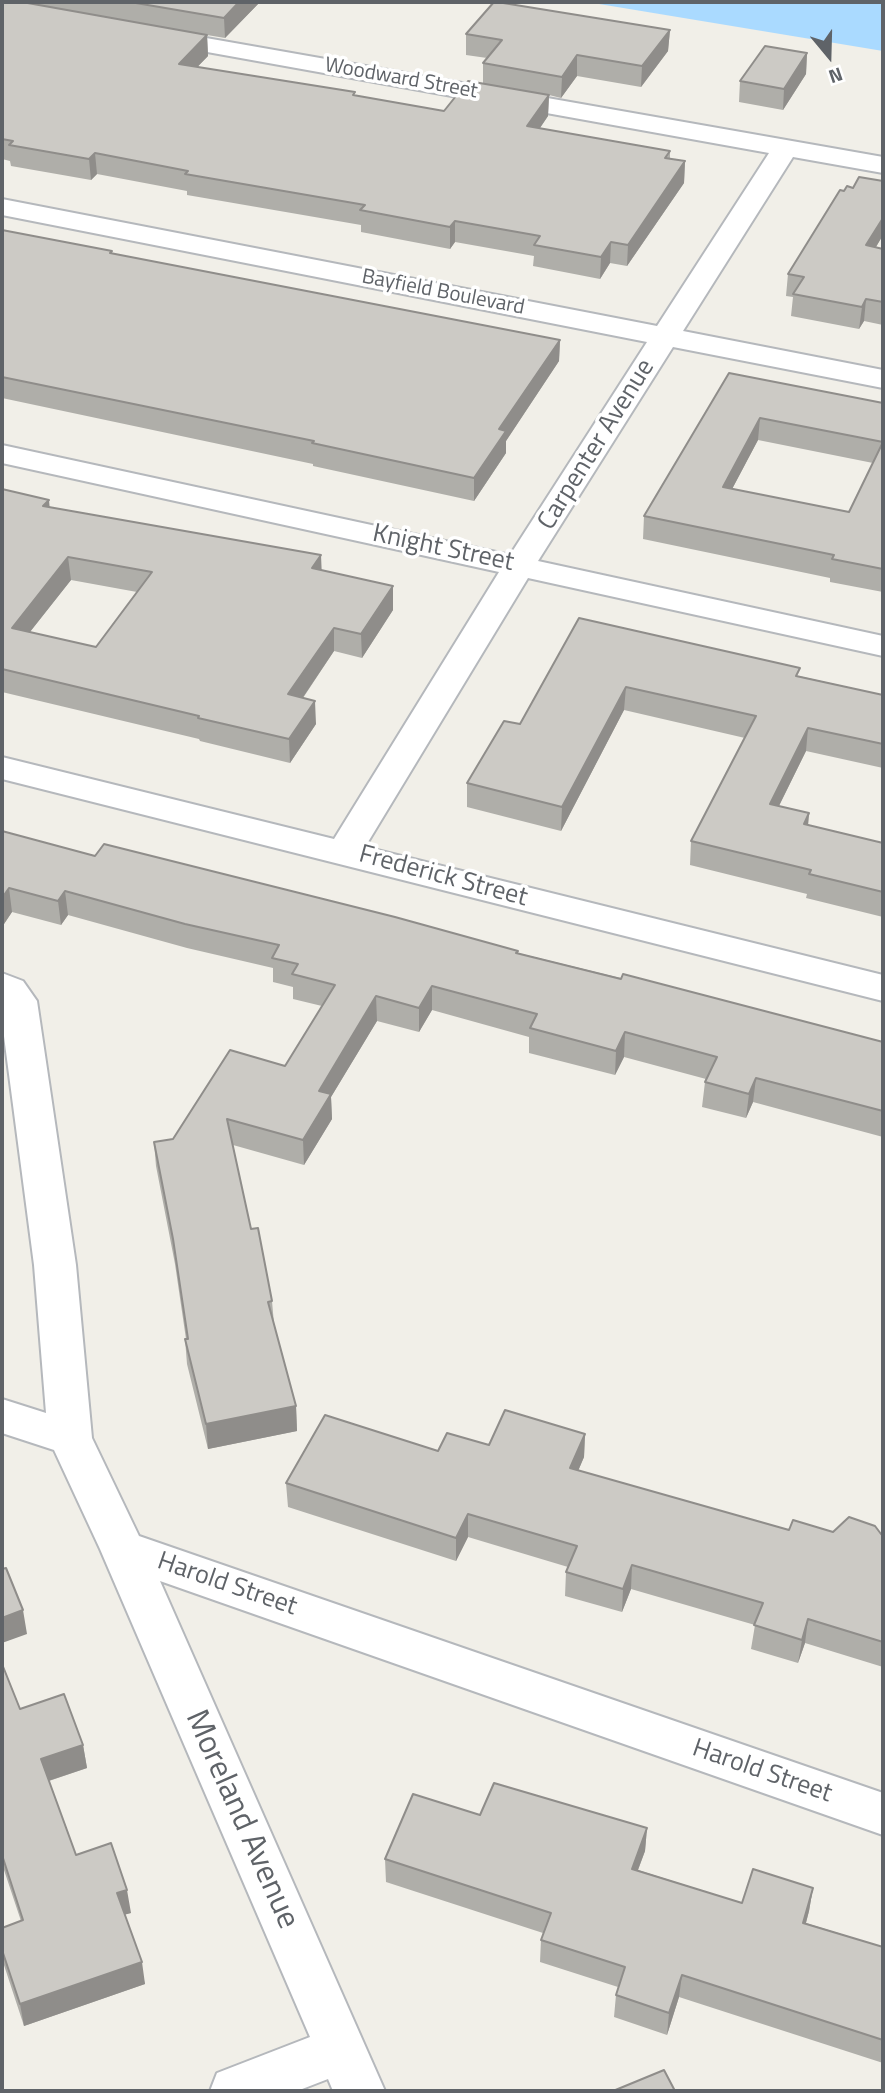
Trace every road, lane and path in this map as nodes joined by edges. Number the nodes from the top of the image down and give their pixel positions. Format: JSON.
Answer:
{"nodes":[{"id":1,"x":125,"y":31,"type":"edge"},
{"id":2,"x":785,"y":148,"type":"junction"},
{"id":3,"x":883,"y":165,"type":"edge"},
{"id":4,"x":2,"y":207,"type":"edge"},
{"id":5,"x":666,"y":337,"type":"junction"},
{"id":6,"x":883,"y":379,"type":"edge"},
{"id":7,"x":2,"y":454,"type":"edge"},
{"id":8,"x":519,"y":566,"type":"junction"},
{"id":9,"x":883,"y":646,"type":"edge"},
{"id":10,"x":2,"y":768,"type":"edge"},
{"id":11,"x":344,"y":852,"type":"junction"},
{"id":12,"x":2,"y":986,"type":"edge"},
{"id":13,"x":883,"y":988,"type":"edge"},
{"id":14,"x":2,"y":1416,"type":"edge"},
{"id":15,"x":70,"y":1438,"type":"junction"},
{"id":16,"x":123,"y":1549,"type":"junction"},
{"id":17,"x":883,"y":1814,"type":"edge"},
{"id":18,"x":350,"y":2070,"type":"edge"},
{"id":19,"x":236,"y":2091,"type":"edge"}],
"edges":[{"from":1,"to":2,"type":"street","name":"Woodward Street"},
{"from":2,"to":3,"type":"street","name":"Woodward Street"},
{"from":2,"to":5,"type":"street","name":"Carpenter Avenue"},
{"from":4,"to":5,"type":"street","name":"Bayfield Boulevard"},
{"from":5,"to":6,"type":"street","name":"Bayfield Boulevard"},
{"from":5,"to":8,"type":"street","name":"Carpenter Avenue"},
{"from":7,"to":8,"type":"street","name":"Knight Street"},
{"from":8,"to":9,"type":"street","name":"Knight Street"},
{"from":8,"to":11,"type":"street","name":"Carpenter Avenue"},
{"from":10,"to":11,"type":"street","name":"Frederick Street"},
{"from":11,"to":13,"type":"street","name":"Frederick Street"},
{"from":12,"to":15,"type":"street","name":"Harold Street"},
{"from":14,"to":15,"type":"street"},
{"from":15,"to":16,"type":"street","name":"Harold Street"},
{"from":16,"to":17,"type":"street","name":"Harold Street"},
{"from":16,"to":18,"type":"street","name":"Moreland Avenue"},
{"from":18,"to":19,"type":"street"}]}
